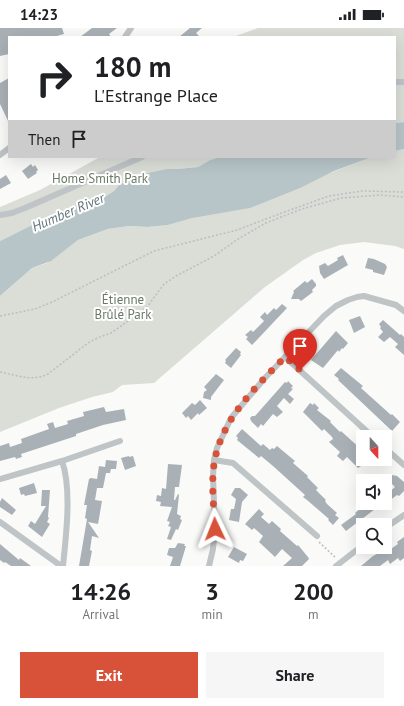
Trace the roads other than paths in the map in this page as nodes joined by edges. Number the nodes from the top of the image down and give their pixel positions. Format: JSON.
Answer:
{"nodes":[{"id":1,"x":8,"y":149,"type":"edge"},
{"id":2,"x":0,"y":155,"type":"edge"},
{"id":3,"x":140,"y":158,"type":"edge"},
{"id":4,"x":0,"y":215,"type":"edge"},
{"id":5,"x":404,"y":310,"type":"edge"},
{"id":6,"x":285,"y":357,"type":"junction"},
{"id":7,"x":365,"y":430,"type":"edge"},
{"id":8,"x":120,"y":441,"type":"dead end"},
{"id":9,"x":392,"y":454,"type":"edge"},
{"id":10,"x":214,"y":460,"type":"junction"},
{"id":11,"x":62,"y":461,"type":"junction"},
{"id":12,"x":404,"y":465,"type":"edge"},
{"id":13,"x":0,"y":479,"type":"edge"},
{"id":14,"x":404,"y":515,"type":"edge"},
{"id":15,"x":0,"y":522,"type":"edge"},
{"id":16,"x":392,"y":523,"type":"edge"},
{"id":17,"x":317,"y":539,"type":"road end"},
{"id":18,"x":356,"y":550,"type":"edge"},
{"id":19,"x":62,"y":566,"type":"edge"},
{"id":20,"x":209,"y":566,"type":"edge"},
{"id":21,"x":336,"y":566,"type":"edge"}],
"edges":[{"from":1,"to":2,"type":"street"},
{"from":3,"to":4,"type":"street"},
{"from":5,"to":6,"type":"street"},
{"from":6,"to":7,"type":"street"},
{"from":6,"to":10,"type":"street"},
{"from":8,"to":11,"type":"street"},
{"from":9,"to":12,"type":"street"},
{"from":10,"to":17,"type":"street"},
{"from":10,"to":20,"type":"street"},
{"from":11,"to":13,"type":"street"},
{"from":11,"to":19,"type":"street"},
{"from":14,"to":16,"type":"street"},
{"from":15,"to":19,"type":"street"},
{"from":18,"to":21,"type":"street"}]}
